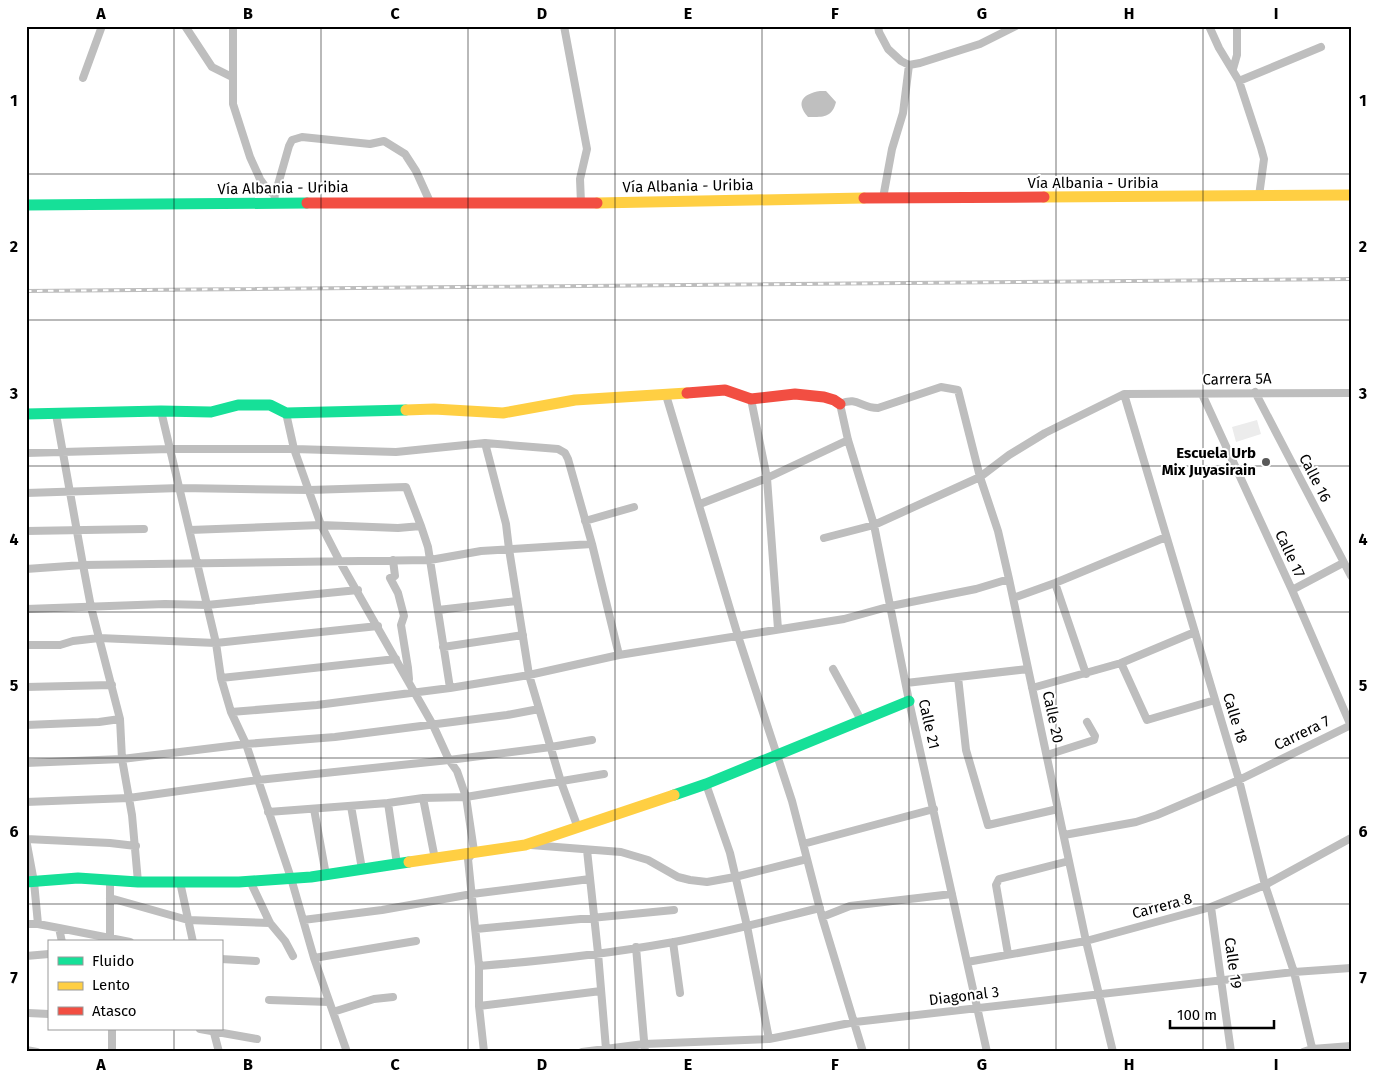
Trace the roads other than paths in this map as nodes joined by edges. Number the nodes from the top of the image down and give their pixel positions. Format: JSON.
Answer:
{"nodes":[{"id":1,"x":102,"y":26,"type":"edge"},
{"id":2,"x":186,"y":26,"type":"edge"},
{"id":3,"x":233,"y":26,"type":"edge"},
{"id":4,"x":564,"y":26,"type":"edge"},
{"id":5,"x":878,"y":26,"type":"edge"},
{"id":6,"x":1016,"y":26,"type":"edge"},
{"id":7,"x":1209,"y":26,"type":"edge"},
{"id":8,"x":1237,"y":26,"type":"edge"},
{"id":9,"x":1321,"y":47,"type":"dead end"},
{"id":10,"x":909,"y":64,"type":"junction"},
{"id":11,"x":1233,"y":70,"type":"junction"},
{"id":12,"x":232,"y":77,"type":"junction"},
{"id":13,"x":83,"y":78,"type":"dead end"},
{"id":14,"x":1239,"y":81,"type":"junction"},
{"id":15,"x":1351,"y":195,"type":"edge"},
{"id":16,"x":1259,"y":196,"type":"junction"},
{"id":17,"x":884,"y":198,"type":"junction"},
{"id":18,"x":275,"y":199,"type":"junction"},
{"id":19,"x":430,"y":202,"type":"junction"},
{"id":20,"x":582,"y":203,"type":"junction"},
{"id":21,"x":26,"y":205,"type":"edge"},
{"id":22,"x":1256,"y":392,"type":"junction"},
{"id":23,"x":1351,"y":393,"type":"edge"},
{"id":24,"x":1124,"y":394,"type":"junction"},
{"id":25,"x":1202,"y":394,"type":"junction"},
{"id":26,"x":666,"y":395,"type":"junction"},
{"id":27,"x":751,"y":399,"type":"junction"},
{"id":28,"x":840,"y":404,"type":"junction"},
{"id":29,"x":161,"y":411,"type":"junction"},
{"id":30,"x":286,"y":413,"type":"junction"},
{"id":31,"x":26,"y":414,"type":"edge"},
{"id":32,"x":56,"y":414,"type":"junction"},
{"id":33,"x":848,"y":440,"type":"junction"},
{"id":34,"x":485,"y":443,"type":"junction"},
{"id":35,"x":170,"y":449,"type":"junction"},
{"id":36,"x":294,"y":449,"type":"junction"},
{"id":37,"x":63,"y":452,"type":"junction"},
{"id":38,"x":26,"y":453,"type":"edge"},
{"id":39,"x":980,"y":477,"type":"junction"},
{"id":40,"x":767,"y":478,"type":"junction"},
{"id":41,"x":180,"y":488,"type":"junction"},
{"id":42,"x":309,"y":490,"type":"junction"},
{"id":43,"x":70,"y":492,"type":"junction"},
{"id":44,"x":26,"y":493,"type":"edge"},
{"id":45,"x":700,"y":504,"type":"junction"},
{"id":46,"x":634,"y":508,"type":"dead end"},
{"id":47,"x":585,"y":521,"type":"junction"},
{"id":48,"x":321,"y":525,"type":"junction"},
{"id":49,"x":874,"y":525,"type":"junction"},
{"id":50,"x":421,"y":526,"type":"junction"},
{"id":51,"x":144,"y":529,"type":"dead end"},
{"id":52,"x":77,"y":530,"type":"junction"},
{"id":53,"x":190,"y":530,"type":"junction"},
{"id":54,"x":26,"y":531,"type":"edge"},
{"id":55,"x":1166,"y":537,"type":"junction"},
{"id":56,"x":824,"y":538,"type":"dead end"},
{"id":57,"x":592,"y":544,"type":"junction"},
{"id":58,"x":509,"y":549,"type":"junction"},
{"id":59,"x":339,"y":560,"type":"junction"},
{"id":60,"x":393,"y":560,"type":"junction"},
{"id":61,"x":430,"y":560,"type":"junction"},
{"id":62,"x":198,"y":563,"type":"junction"},
{"id":63,"x":1343,"y":563,"type":"junction"},
{"id":64,"x":83,"y":564,"type":"junction"},
{"id":65,"x":26,"y":569,"type":"edge"},
{"id":66,"x":1351,"y":576,"type":"edge"},
{"id":67,"x":1009,"y":579,"type":"junction"},
{"id":68,"x":1055,"y":583,"type":"junction"},
{"id":69,"x":358,"y":590,"type":"junction"},
{"id":70,"x":1292,"y":590,"type":"junction"},
{"id":71,"x":1013,"y":598,"type":"junction"},
{"id":72,"x":517,"y":601,"type":"junction"},
{"id":73,"x":207,"y":605,"type":"junction"},
{"id":74,"x":891,"y":606,"type":"junction"},
{"id":75,"x":91,"y":607,"type":"junction"},
{"id":76,"x":26,"y":609,"type":"edge"},
{"id":77,"x":438,"y":610,"type":"junction"},
{"id":78,"x":378,"y":626,"type":"junction"},
{"id":79,"x":778,"y":629,"type":"junction"},
{"id":80,"x":1195,"y":632,"type":"junction"},
{"id":81,"x":523,"y":635,"type":"junction"},
{"id":82,"x":738,"y":636,"type":"junction"},
{"id":83,"x":99,"y":638,"type":"junction"},
{"id":84,"x":216,"y":643,"type":"junction"},
{"id":85,"x":26,"y":645,"type":"edge"},
{"id":86,"x":443,"y":647,"type":"junction"},
{"id":87,"x":619,"y":655,"type":"junction"},
{"id":88,"x":396,"y":659,"type":"junction"},
{"id":89,"x":1121,"y":663,"type":"junction"},
{"id":90,"x":833,"y":669,"type":"dead end"},
{"id":91,"x":1028,"y":669,"type":"junction"},
{"id":92,"x":1086,"y":674,"type":"junction"},
{"id":93,"x":529,"y":675,"type":"junction"},
{"id":94,"x":958,"y":677,"type":"junction"},
{"id":95,"x":221,"y":678,"type":"junction"},
{"id":96,"x":409,"y":680,"type":"junction"},
{"id":97,"x":906,"y":684,"type":"junction"},
{"id":98,"x":112,"y":685,"type":"junction"},
{"id":99,"x":26,"y":687,"type":"edge"},
{"id":100,"x":450,"y":688,"type":"junction"},
{"id":101,"x":1032,"y":688,"type":"junction"},
{"id":102,"x":414,"y":692,"type":"junction"},
{"id":103,"x":1215,"y":700,"type":"junction"},
{"id":104,"x":909,"y":701,"type":"junction"},
{"id":105,"x":539,"y":709,"type":"junction"},
{"id":106,"x":231,"y":712,"type":"junction"},
{"id":107,"x":120,"y":719,"type":"junction"},
{"id":108,"x":861,"y":720,"type":"junction"},
{"id":109,"x":1087,"y":722,"type":"dead end"},
{"id":110,"x":26,"y":725,"type":"edge"},
{"id":111,"x":433,"y":725,"type":"junction"},
{"id":112,"x":1351,"y":725,"type":"edge"},
{"id":113,"x":592,"y":740,"type":"dead end"},
{"id":114,"x":246,"y":744,"type":"junction"},
{"id":115,"x":551,"y":748,"type":"junction"},
{"id":116,"x":777,"y":755,"type":"junction"},
{"id":117,"x":1047,"y":755,"type":"junction"},
{"id":118,"x":122,"y":759,"type":"junction"},
{"id":119,"x":449,"y":760,"type":"junction"},
{"id":120,"x":26,"y":763,"type":"edge"},
{"id":121,"x":604,"y":774,"type":"dead end"},
{"id":122,"x":258,"y":780,"type":"junction"},
{"id":123,"x":1239,"y":780,"type":"junction"},
{"id":124,"x":561,"y":782,"type":"junction"},
{"id":125,"x":706,"y":784,"type":"junction"},
{"id":126,"x":466,"y":797,"type":"junction"},
{"id":127,"x":129,"y":798,"type":"junction"},
{"id":128,"x":423,"y":798,"type":"junction"},
{"id":129,"x":26,"y":802,"type":"edge"},
{"id":130,"x":388,"y":803,"type":"junction"},
{"id":131,"x":351,"y":806,"type":"junction"},
{"id":132,"x":934,"y":808,"type":"junction"},
{"id":133,"x":314,"y":809,"type":"junction"},
{"id":134,"x":1058,"y":809,"type":"junction"},
{"id":135,"x":268,"y":812,"type":"junction"},
{"id":136,"x":578,"y":828,"type":"junction"},
{"id":137,"x":1064,"y":835,"type":"junction"},
{"id":138,"x":1351,"y":838,"type":"edge"},
{"id":139,"x":26,"y":839,"type":"edge"},
{"id":140,"x":803,"y":844,"type":"junction"},
{"id":141,"x":525,"y":845,"type":"junction"},
{"id":142,"x":136,"y":846,"type":"junction"},
{"id":143,"x":587,"y":850,"type":"junction"},
{"id":144,"x":474,"y":851,"type":"junction"},
{"id":145,"x":435,"y":859,"type":"junction"},
{"id":146,"x":807,"y":859,"type":"junction"},
{"id":147,"x":1069,"y":861,"type":"junction"},
{"id":148,"x":397,"y":864,"type":"junction"},
{"id":149,"x":362,"y":870,"type":"junction"},
{"id":150,"x":326,"y":875,"type":"junction"},
{"id":151,"x":735,"y":877,"type":"junction"},
{"id":152,"x":290,"y":878,"type":"junction"},
{"id":153,"x":110,"y":880,"type":"junction"},
{"id":154,"x":590,"y":880,"type":"junction"},
{"id":155,"x":250,"y":881,"type":"junction"},
{"id":156,"x":30,"y":882,"type":"edge"},
{"id":157,"x":138,"y":882,"type":"junction"},
{"id":158,"x":180,"y":882,"type":"junction"},
{"id":159,"x":1265,"y":886,"type":"junction"},
{"id":160,"x":472,"y":894,"type":"junction"},
{"id":161,"x":952,"y":894,"type":"junction"},
{"id":162,"x":110,"y":898,"type":"junction"},
{"id":163,"x":1211,"y":907,"type":"junction"},
{"id":164,"x":820,"y":908,"type":"junction"},
{"id":165,"x":674,"y":910,"type":"dead end"},
{"id":166,"x":822,"y":916,"type":"junction"},
{"id":167,"x":594,"y":917,"type":"junction"},
{"id":168,"x":188,"y":920,"type":"junction"},
{"id":169,"x":303,"y":920,"type":"junction"},
{"id":170,"x":270,"y":923,"type":"junction"},
{"id":171,"x":26,"y":924,"type":"edge"},
{"id":172,"x":38,"y":924,"type":"junction"},
{"id":173,"x":747,"y":926,"type":"junction"},
{"id":174,"x":59,"y":928,"type":"junction"},
{"id":175,"x":476,"y":929,"type":"junction"},
{"id":176,"x":110,"y":939,"type":"edge"},
{"id":177,"x":62,"y":940,"type":"edge"},
{"id":178,"x":193,"y":940,"type":"edge"},
{"id":179,"x":416,"y":941,"type":"dead end"},
{"id":180,"x":1086,"y":941,"type":"junction"},
{"id":181,"x":672,"y":942,"type":"junction"},
{"id":182,"x":636,"y":947,"type":"junction"},
{"id":183,"x":598,"y":953,"type":"junction"},
{"id":184,"x":48,"y":954,"type":"edge"},
{"id":185,"x":1008,"y":954,"type":"junction"},
{"id":186,"x":26,"y":956,"type":"edge"},
{"id":187,"x":293,"y":956,"type":"dead end"},
{"id":188,"x":314,"y":958,"type":"junction"},
{"id":189,"x":222,"y":959,"type":"edge"},
{"id":190,"x":256,"y":961,"type":"dead end"},
{"id":191,"x":967,"y":962,"type":"junction"},
{"id":192,"x":479,"y":966,"type":"junction"},
{"id":193,"x":1351,"y":968,"type":"edge"},
{"id":194,"x":1294,"y":972,"type":"junction"},
{"id":195,"x":1222,"y":981,"type":"junction"},
{"id":196,"x":601,"y":991,"type":"junction"},
{"id":197,"x":680,"y":993,"type":"dead end"},
{"id":198,"x":1100,"y":995,"type":"junction"},
{"id":199,"x":394,"y":997,"type":"dead end"},
{"id":200,"x":269,"y":1000,"type":"dead end"},
{"id":201,"x":329,"y":1002,"type":"junction"},
{"id":202,"x":479,"y":1006,"type":"junction"},
{"id":203,"x":978,"y":1007,"type":"junction"},
{"id":204,"x":28,"y":1012,"type":"dead end"},
{"id":205,"x":333,"y":1012,"type":"junction"},
{"id":206,"x":48,"y":1014,"type":"edge"},
{"id":207,"x":854,"y":1022,"type":"junction"},
{"id":208,"x":112,"y":1030,"type":"edge"},
{"id":209,"x":214,"y":1030,"type":"edge"},
{"id":210,"x":770,"y":1038,"type":"junction"},
{"id":211,"x":256,"y":1039,"type":"dead end"},
{"id":212,"x":1351,"y":1046,"type":"edge"},
{"id":213,"x":644,"y":1048,"type":"edge"},
{"id":214,"x":606,"y":1049,"type":"junction"},
{"id":215,"x":26,"y":1050,"type":"edge"},
{"id":216,"x":1313,"y":1050,"type":"edge"},
{"id":217,"x":37,"y":1052,"type":"edge"},
{"id":218,"x":112,"y":1052,"type":"edge"},
{"id":219,"x":220,"y":1052,"type":"edge"},
{"id":220,"x":348,"y":1052,"type":"edge"},
{"id":221,"x":484,"y":1052,"type":"edge"},
{"id":222,"x":582,"y":1052,"type":"edge"},
{"id":223,"x":863,"y":1052,"type":"edge"},
{"id":224,"x":987,"y":1052,"type":"edge"},
{"id":225,"x":1112,"y":1052,"type":"edge"},
{"id":226,"x":1231,"y":1052,"type":"edge"},
{"id":227,"x":1303,"y":1052,"type":"edge"}],
"edges":[{"from":1,"to":13,"type":"street"},
{"from":2,"to":12,"type":"street"},
{"from":3,"to":12,"type":"street"},
{"from":4,"to":20,"type":"street"},
{"from":5,"to":10,"type":"street"},
{"from":6,"to":10,"type":"street"},
{"from":7,"to":11,"type":"street"},
{"from":8,"to":11,"type":"street"},
{"from":9,"to":14,"type":"street"},
{"from":10,"to":17,"type":"street"},
{"from":11,"to":14,"type":"street"},
{"from":12,"to":18,"type":"street"},
{"from":14,"to":16,"type":"street"},
{"from":15,"to":16,"type":"street","name":"Vía Albania - Uribia"},
{"from":16,"to":17,"type":"street","name":"Vía Albania - Uribia"},
{"from":17,"to":20,"type":"street","name":"Vía Albania - Uribia"},
{"from":18,"to":19,"type":"street","name":"Vía Albania - Uribia"},
{"from":18,"to":19,"type":"street"},
{"from":18,"to":21,"type":"street","name":"Vía Albania - Uribia"},
{"from":19,"to":20,"type":"street","name":"Vía Albania - Uribia"},
{"from":22,"to":23,"type":"street","name":"Carrera 5A"},
{"from":22,"to":25,"type":"street","name":"Carrera 5A"},
{"from":22,"to":63,"type":"street","name":"Calle 16"},
{"from":24,"to":25,"type":"street","name":"Carrera 5A"},
{"from":24,"to":39,"type":"street"},
{"from":24,"to":55,"type":"street","name":"Calle 18"},
{"from":25,"to":70,"type":"street","name":"Calle 17"},
{"from":26,"to":27,"type":"street"},
{"from":26,"to":30,"type":"street"},
{"from":26,"to":45,"type":"street"},
{"from":27,"to":28,"type":"street"},
{"from":27,"to":40,"type":"street"},
{"from":28,"to":33,"type":"street","name":"Calle 21"},
{"from":28,"to":39,"type":"street","name":"Calle 20"},
{"from":29,"to":30,"type":"street"},
{"from":29,"to":32,"type":"street"},
{"from":29,"to":35,"type":"street"},
{"from":30,"to":36,"type":"street"},
{"from":31,"to":32,"type":"street"},
{"from":32,"to":37,"type":"street"},
{"from":33,"to":40,"type":"street"},
{"from":33,"to":49,"type":"street","name":"Calle 21"},
{"from":34,"to":36,"type":"street"},
{"from":34,"to":47,"type":"street"},
{"from":34,"to":58,"type":"street"},
{"from":35,"to":36,"type":"street"},
{"from":35,"to":37,"type":"street"},
{"from":35,"to":41,"type":"street"},
{"from":36,"to":42,"type":"street"},
{"from":37,"to":38,"type":"street"},
{"from":37,"to":43,"type":"street"},
{"from":39,"to":49,"type":"street"},
{"from":39,"to":67,"type":"street","name":"Calle 20"},
{"from":40,"to":45,"type":"street"},
{"from":40,"to":79,"type":"street"},
{"from":41,"to":42,"type":"street"},
{"from":41,"to":43,"type":"street"},
{"from":41,"to":53,"type":"street"},
{"from":42,"to":48,"type":"street"},
{"from":42,"to":50,"type":"street"},
{"from":43,"to":44,"type":"street"},
{"from":43,"to":52,"type":"street"},
{"from":45,"to":82,"type":"street"},
{"from":46,"to":47,"type":"street"},
{"from":47,"to":57,"type":"street"},
{"from":48,"to":50,"type":"street"},
{"from":48,"to":53,"type":"street"},
{"from":48,"to":59,"type":"street"},
{"from":49,"to":56,"type":"street"},
{"from":49,"to":74,"type":"street","name":"Calle 21"},
{"from":50,"to":61,"type":"street"},
{"from":51,"to":52,"type":"street"},
{"from":52,"to":54,"type":"street"},
{"from":52,"to":64,"type":"street"},
{"from":53,"to":62,"type":"street"},
{"from":55,"to":68,"type":"street"},
{"from":55,"to":80,"type":"street","name":"Calle 18"},
{"from":57,"to":58,"type":"street"},
{"from":57,"to":87,"type":"street"},
{"from":58,"to":61,"type":"street"},
{"from":58,"to":72,"type":"street"},
{"from":59,"to":60,"type":"street"},
{"from":59,"to":62,"type":"street"},
{"from":59,"to":69,"type":"street"},
{"from":60,"to":61,"type":"street"},
{"from":60,"to":96,"type":"street"},
{"from":61,"to":77,"type":"street"},
{"from":62,"to":64,"type":"street"},
{"from":62,"to":73,"type":"street"},
{"from":63,"to":66,"type":"street","name":"Calle 16"},
{"from":63,"to":70,"type":"street"},
{"from":64,"to":65,"type":"street"},
{"from":64,"to":75,"type":"street"},
{"from":67,"to":71,"type":"street","name":"Calle 20"},
{"from":67,"to":74,"type":"street"},
{"from":68,"to":71,"type":"street"},
{"from":68,"to":92,"type":"street"},
{"from":69,"to":73,"type":"street"},
{"from":69,"to":78,"type":"street"},
{"from":70,"to":112,"type":"street","name":"Calle 17"},
{"from":71,"to":91,"type":"street","name":"Calle 20"},
{"from":72,"to":77,"type":"street"},
{"from":72,"to":81,"type":"street"},
{"from":73,"to":75,"type":"street"},
{"from":73,"to":84,"type":"street"},
{"from":74,"to":79,"type":"street"},
{"from":74,"to":97,"type":"street","name":"Calle 21"},
{"from":75,"to":76,"type":"street"},
{"from":75,"to":83,"type":"street"},
{"from":77,"to":86,"type":"street"},
{"from":78,"to":84,"type":"street"},
{"from":78,"to":88,"type":"street"},
{"from":79,"to":82,"type":"street"},
{"from":80,"to":89,"type":"street"},
{"from":80,"to":103,"type":"street","name":"Calle 18"},
{"from":81,"to":86,"type":"street"},
{"from":81,"to":93,"type":"street"},
{"from":82,"to":87,"type":"street"},
{"from":82,"to":116,"type":"street"},
{"from":83,"to":84,"type":"street"},
{"from":83,"to":85,"type":"street"},
{"from":83,"to":98,"type":"street"},
{"from":84,"to":95,"type":"street"},
{"from":86,"to":100,"type":"street"},
{"from":87,"to":93,"type":"street"},
{"from":88,"to":95,"type":"street"},
{"from":88,"to":96,"type":"street"},
{"from":89,"to":92,"type":"street"},
{"from":89,"to":103,"type":"street"},
{"from":90,"to":108,"type":"street"},
{"from":91,"to":94,"type":"street"},
{"from":91,"to":101,"type":"street","name":"Calle 20"},
{"from":92,"to":101,"type":"street"},
{"from":93,"to":100,"type":"street"},
{"from":93,"to":105,"type":"street"},
{"from":94,"to":97,"type":"street"},
{"from":94,"to":134,"type":"street"},
{"from":95,"to":106,"type":"street"},
{"from":96,"to":102,"type":"street"},
{"from":97,"to":104,"type":"street","name":"Calle 21"},
{"from":98,"to":99,"type":"street"},
{"from":98,"to":107,"type":"street"},
{"from":100,"to":102,"type":"street"},
{"from":101,"to":117,"type":"street","name":"Calle 20"},
{"from":102,"to":106,"type":"street"},
{"from":102,"to":111,"type":"street"},
{"from":103,"to":123,"type":"street","name":"Calle 18"},
{"from":104,"to":108,"type":"street"},
{"from":104,"to":132,"type":"street","name":"Calle 21"},
{"from":105,"to":111,"type":"street"},
{"from":105,"to":115,"type":"street"},
{"from":106,"to":114,"type":"street"},
{"from":107,"to":110,"type":"street"},
{"from":107,"to":118,"type":"street"},
{"from":108,"to":116,"type":"street"},
{"from":109,"to":117,"type":"street"},
{"from":111,"to":114,"type":"street"},
{"from":111,"to":119,"type":"street"},
{"from":112,"to":123,"type":"street","name":"Carrera 7"},
{"from":113,"to":115,"type":"street"},
{"from":114,"to":118,"type":"street"},
{"from":114,"to":122,"type":"street"},
{"from":115,"to":119,"type":"street"},
{"from":115,"to":124,"type":"street"},
{"from":116,"to":125,"type":"street"},
{"from":116,"to":140,"type":"street"},
{"from":117,"to":134,"type":"street","name":"Calle 20"},
{"from":118,"to":120,"type":"street"},
{"from":118,"to":127,"type":"street"},
{"from":119,"to":122,"type":"street"},
{"from":119,"to":126,"type":"street"},
{"from":121,"to":124,"type":"street"},
{"from":122,"to":127,"type":"street"},
{"from":122,"to":135,"type":"street"},
{"from":123,"to":137,"type":"street","name":"Carrera 7"},
{"from":123,"to":159,"type":"street","name":"Calle 18"},
{"from":124,"to":126,"type":"street"},
{"from":124,"to":136,"type":"street"},
{"from":125,"to":136,"type":"street"},
{"from":125,"to":151,"type":"street"},
{"from":126,"to":128,"type":"street"},
{"from":126,"to":144,"type":"street"},
{"from":127,"to":129,"type":"street"},
{"from":127,"to":142,"type":"street"},
{"from":128,"to":130,"type":"street"},
{"from":128,"to":145,"type":"street"},
{"from":130,"to":131,"type":"street"},
{"from":130,"to":148,"type":"street"},
{"from":131,"to":133,"type":"street"},
{"from":131,"to":149,"type":"street"},
{"from":132,"to":140,"type":"street"},
{"from":132,"to":161,"type":"street","name":"Calle 21"},
{"from":133,"to":135,"type":"street"},
{"from":133,"to":150,"type":"street"},
{"from":134,"to":137,"type":"street","name":"Calle 20"},
{"from":135,"to":152,"type":"street"},
{"from":136,"to":141,"type":"street"},
{"from":137,"to":147,"type":"street","name":"Calle 20"},
{"from":138,"to":159,"type":"street","name":"Carrera 8"},
{"from":139,"to":142,"type":"street"},
{"from":139,"to":156,"type":"street"},
{"from":140,"to":146,"type":"street"},
{"from":141,"to":143,"type":"street"},
{"from":141,"to":144,"type":"street"},
{"from":142,"to":157,"type":"street"},
{"from":143,"to":151,"type":"street"},
{"from":143,"to":154,"type":"street"},
{"from":144,"to":145,"type":"street"},
{"from":144,"to":160,"type":"street"},
{"from":145,"to":148,"type":"street"},
{"from":146,"to":151,"type":"street"},
{"from":146,"to":164,"type":"street"},
{"from":147,"to":180,"type":"street","name":"Calle 20"},
{"from":147,"to":185,"type":"street"},
{"from":148,"to":149,"type":"street"},
{"from":149,"to":150,"type":"street"},
{"from":150,"to":152,"type":"street"},
{"from":151,"to":173,"type":"street"},
{"from":152,"to":155,"type":"street"},
{"from":152,"to":169,"type":"street"},
{"from":153,"to":156,"type":"street"},
{"from":153,"to":157,"type":"street"},
{"from":153,"to":162,"type":"street"},
{"from":154,"to":160,"type":"street"},
{"from":154,"to":167,"type":"street"},
{"from":155,"to":158,"type":"street"},
{"from":155,"to":170,"type":"street"},
{"from":156,"to":172,"type":"street"},
{"from":157,"to":158,"type":"street"},
{"from":158,"to":168,"type":"street"},
{"from":159,"to":163,"type":"street","name":"Carrera 8"},
{"from":159,"to":194,"type":"street","name":"Calle 18"},
{"from":160,"to":169,"type":"street"},
{"from":160,"to":175,"type":"street"},
{"from":161,"to":166,"type":"street"},
{"from":161,"to":191,"type":"street","name":"Calle 21"},
{"from":162,"to":168,"type":"street"},
{"from":162,"to":176,"type":"street"},
{"from":163,"to":180,"type":"street","name":"Carrera 8"},
{"from":163,"to":195,"type":"street","name":"Calle 19"},
{"from":164,"to":166,"type":"street"},
{"from":164,"to":173,"type":"street"},
{"from":165,"to":167,"type":"street"},
{"from":166,"to":207,"type":"street"},
{"from":167,"to":175,"type":"street"},
{"from":167,"to":183,"type":"street"},
{"from":168,"to":170,"type":"street"},
{"from":168,"to":178,"type":"street"},
{"from":169,"to":188,"type":"street"},
{"from":170,"to":187,"type":"street"},
{"from":171,"to":172,"type":"street"},
{"from":172,"to":174,"type":"street"},
{"from":173,"to":181,"type":"street"},
{"from":173,"to":210,"type":"street"},
{"from":174,"to":176,"type":"street"},
{"from":174,"to":177,"type":"street"},
{"from":175,"to":192,"type":"street"},
{"from":179,"to":188,"type":"street"},
{"from":180,"to":185,"type":"street","name":"Carrera 8"},
{"from":180,"to":198,"type":"street","name":"Calle 20"},
{"from":181,"to":182,"type":"street"},
{"from":181,"to":197,"type":"street"},
{"from":182,"to":183,"type":"street"},
{"from":182,"to":213,"type":"street"},
{"from":183,"to":192,"type":"street"},
{"from":183,"to":196,"type":"street"},
{"from":184,"to":186,"type":"street"},
{"from":185,"to":191,"type":"street","name":"Carrera 8"},
{"from":188,"to":201,"type":"street"},
{"from":189,"to":190,"type":"street"},
{"from":191,"to":203,"type":"street","name":"Calle 21"},
{"from":192,"to":202,"type":"street"},
{"from":193,"to":194,"type":"street","name":"Diagonal 3"},
{"from":194,"to":195,"type":"street","name":"Diagonal 3"},
{"from":194,"to":216,"type":"street","name":"Calle 18"},
{"from":195,"to":198,"type":"street","name":"Diagonal 3"},
{"from":195,"to":226,"type":"street","name":"Calle 19"},
{"from":196,"to":202,"type":"street"},
{"from":196,"to":214,"type":"street"},
{"from":198,"to":203,"type":"street","name":"Diagonal 3"},
{"from":198,"to":225,"type":"street","name":"Calle 20"},
{"from":199,"to":205,"type":"street"},
{"from":200,"to":201,"type":"street"},
{"from":201,"to":205,"type":"street"},
{"from":202,"to":221,"type":"street"},
{"from":203,"to":207,"type":"street","name":"Diagonal 3"},
{"from":203,"to":224,"type":"street","name":"Calle 21"},
{"from":204,"to":206,"type":"street"},
{"from":205,"to":220,"type":"street"},
{"from":207,"to":210,"type":"street","name":"Diagonal 3"},
{"from":207,"to":223,"type":"street"},
{"from":208,"to":218,"type":"street"},
{"from":209,"to":211,"type":"street"},
{"from":209,"to":219,"type":"street"},
{"from":210,"to":213,"type":"street","name":"Diagonal 3"},
{"from":212,"to":216,"type":"street"},
{"from":213,"to":214,"type":"street","name":"Diagonal 3"},
{"from":214,"to":222,"type":"street","name":"Diagonal 3"},
{"from":215,"to":217,"type":"street"},
{"from":216,"to":227,"type":"street"}]}
